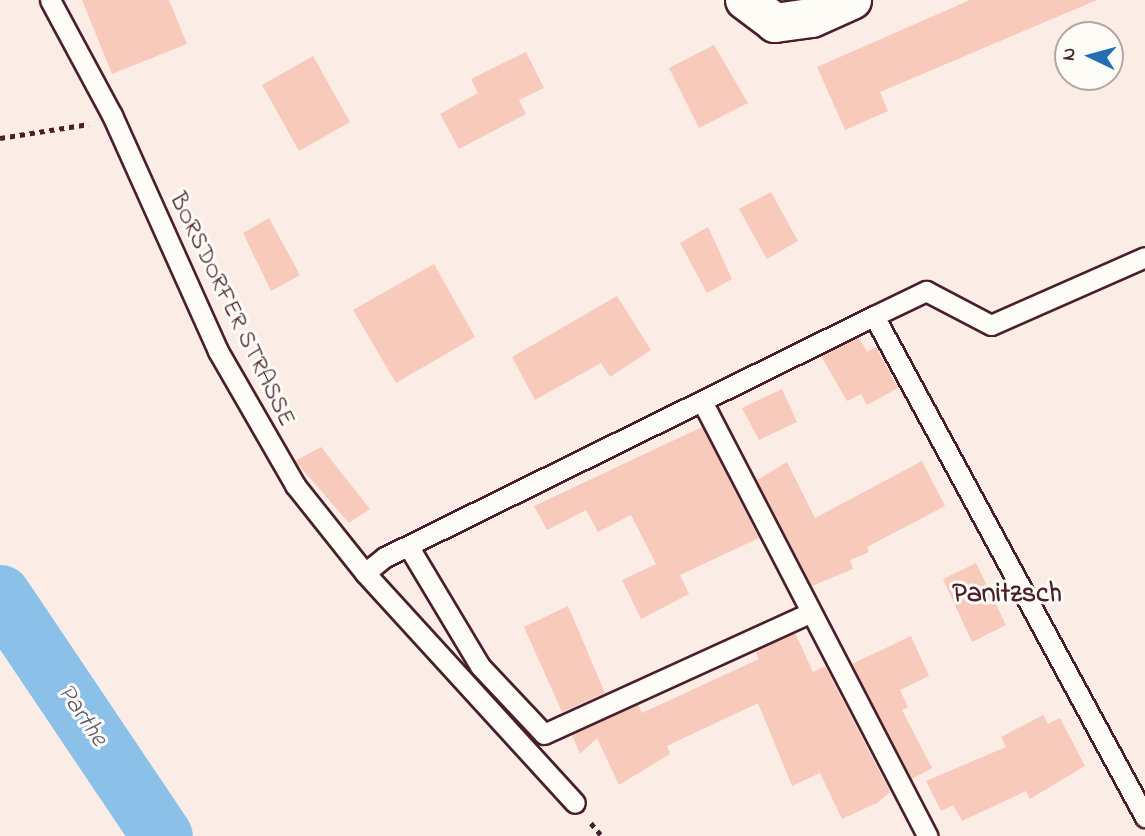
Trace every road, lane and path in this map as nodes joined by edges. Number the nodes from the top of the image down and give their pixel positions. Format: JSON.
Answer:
{"nodes":[{"id":1,"x":50,"y":0,"type":"edge"},
{"id":2,"x":745,"y":0,"type":"edge"},
{"id":3,"x":854,"y":0,"type":"edge"},
{"id":4,"x":112,"y":115,"type":"junction"},
{"id":5,"x":0,"y":138,"type":"edge"},
{"id":6,"x":1145,"y":257,"type":"edge"},
{"id":7,"x":874,"y":316,"type":"junction"},
{"id":8,"x":702,"y":403,"type":"junction"},
{"id":9,"x":410,"y":549,"type":"junction"},
{"id":10,"x":365,"y":573,"type":"junction"},
{"id":11,"x":809,"y":613,"type":"junction"},
{"id":12,"x":575,"y":803,"type":"dead end"},
{"id":13,"x":1145,"y":817,"type":"edge"},
{"id":14,"x":927,"y":836,"type":"edge"}],
"edges":[{"from":1,"to":4,"type":"lane","name":"BORSDORFER STRASSE"},
{"from":2,"to":3,"type":"street"},
{"from":4,"to":5,"type":"path"},
{"from":4,"to":10,"type":"lane","name":"BORSDORFER STRASSE"},
{"from":6,"to":7,"type":"lane"},
{"from":7,"to":8,"type":"lane"},
{"from":7,"to":13,"type":"lane"},
{"from":8,"to":9,"type":"lane"},
{"from":8,"to":11,"type":"lane"},
{"from":9,"to":10,"type":"lane"},
{"from":9,"to":11,"type":"lane"},
{"from":10,"to":12,"type":"lane","name":"BORSDORFER STRASSE"},
{"from":11,"to":14,"type":"lane"}]}
